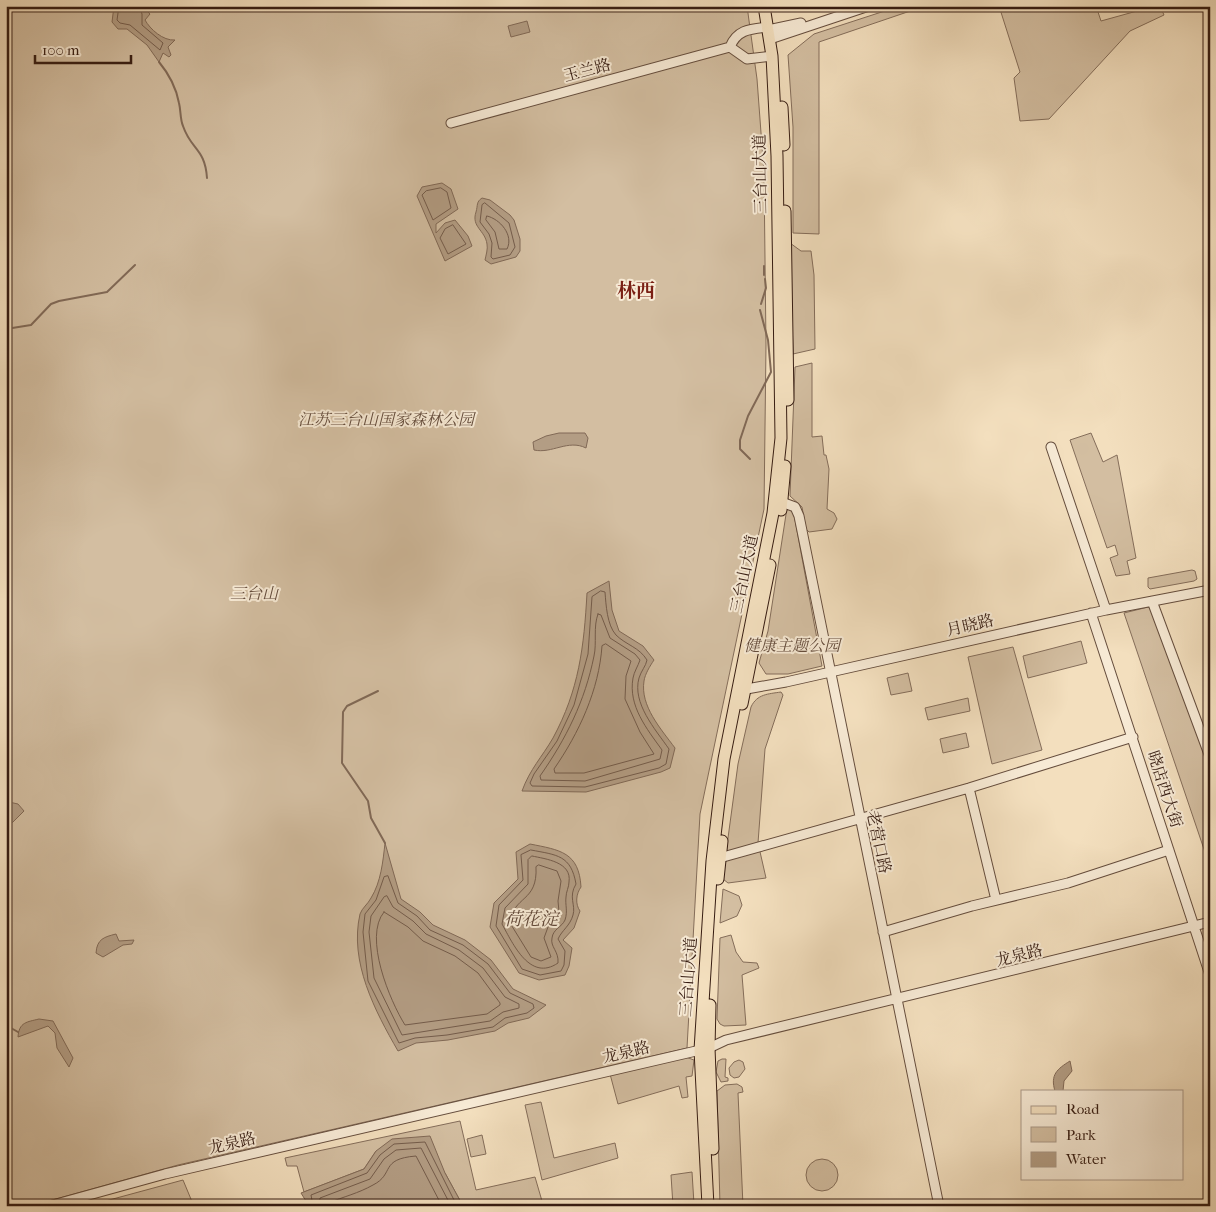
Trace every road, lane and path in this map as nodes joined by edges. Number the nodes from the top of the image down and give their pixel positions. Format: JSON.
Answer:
{"nodes":[{"id":1,"x":764,"y":6,"type":"edge"},
{"id":2,"x":772,"y":6,"type":"edge"},
{"id":3,"x":853,"y":6,"type":"edge"},
{"id":4,"x":869,"y":6,"type":"edge"},
{"id":5,"x":772,"y":32,"type":"junction"},
{"id":6,"x":730,"y":47,"type":"junction"},
{"id":7,"x":772,"y":56,"type":"junction"},
{"id":8,"x":451,"y":123,"type":"dead end"},
{"id":9,"x":1051,"y":447,"type":"dead end"},
{"id":10,"x":778,"y":500,"type":"junction"},
{"id":11,"x":1210,"y":590,"type":"edge"},
{"id":12,"x":1152,"y":601,"type":"junction"},
{"id":13,"x":1106,"y":610,"type":"junction"},
{"id":14,"x":1091,"y":613,"type":"junction"},
{"id":15,"x":830,"y":672,"type":"junction"},
{"id":16,"x":741,"y":690,"type":"junction"},
{"id":17,"x":1133,"y":737,"type":"junction"},
{"id":18,"x":1210,"y":757,"type":"edge"},
{"id":19,"x":969,"y":788,"type":"junction"},
{"id":20,"x":859,"y":820,"type":"junction"},
{"id":21,"x":1169,"y":850,"type":"junction"},
{"id":22,"x":716,"y":859,"type":"junction"},
{"id":23,"x":996,"y":900,"type":"junction"},
{"id":24,"x":1210,"y":922,"type":"edge"},
{"id":25,"x":1194,"y":927,"type":"junction"},
{"id":26,"x":883,"y":932,"type":"junction"},
{"id":27,"x":1210,"y":974,"type":"edge"},
{"id":28,"x":897,"y":1000,"type":"junction"},
{"id":29,"x":704,"y":1049,"type":"junction"},
{"id":30,"x":49,"y":1206,"type":"edge"},
{"id":31,"x":708,"y":1206,"type":"edge"},
{"id":32,"x":716,"y":1206,"type":"edge"},
{"id":33,"x":939,"y":1206,"type":"edge"}],
"edges":[{"from":1,"to":5,"type":"main road","name":"三台山大道"},
{"from":2,"to":5,"type":"main road","name":"三台山大道"},
{"from":3,"to":5,"type":"street"},
{"from":4,"to":5,"type":"street"},
{"from":5,"to":6,"type":"street"},
{"from":5,"to":7,"type":"main road","name":"三台山大道"},
{"from":5,"to":10,"type":"main road","name":"三台山大道"},
{"from":6,"to":7,"type":"street"},
{"from":6,"to":8,"type":"street","name":"玉兰路"},
{"from":7,"to":10,"type":"main road","name":"三台山大道"},
{"from":9,"to":13,"type":"street"},
{"from":10,"to":15,"type":"street","name":"老营口路"},
{"from":10,"to":16,"type":"main road","name":"三台山大道"},
{"from":11,"to":12,"type":"street","name":"月晓路"},
{"from":12,"to":13,"type":"street","name":"月晓路"},
{"from":12,"to":18,"type":"street"},
{"from":13,"to":14,"type":"street","name":"月晓路"},
{"from":14,"to":15,"type":"street","name":"月晓路"},
{"from":14,"to":17,"type":"street","name":"晓店西大街"},
{"from":15,"to":16,"type":"street","name":"月晓路"},
{"from":15,"to":20,"type":"street","name":"老营口路"},
{"from":16,"to":22,"type":"main road","name":"三台山大道"},
{"from":17,"to":19,"type":"street"},
{"from":17,"to":21,"type":"street","name":"晓店西大街"},
{"from":19,"to":20,"type":"street"},
{"from":19,"to":23,"type":"street"},
{"from":20,"to":22,"type":"street"},
{"from":20,"to":26,"type":"street","name":"老营口路"},
{"from":21,"to":23,"type":"street"},
{"from":21,"to":25,"type":"street","name":"晓店西大街"},
{"from":22,"to":29,"type":"main road","name":"三台山大道"},
{"from":23,"to":26,"type":"street"},
{"from":24,"to":25,"type":"street","name":"龙泉路"},
{"from":25,"to":27,"type":"street","name":"晓店西大街"},
{"from":25,"to":28,"type":"street","name":"龙泉路"},
{"from":26,"to":28,"type":"street","name":"老营口路"},
{"from":28,"to":29,"type":"street","name":"龙泉路"},
{"from":28,"to":33,"type":"street","name":"老营口路"},
{"from":29,"to":30,"type":"street","name":"龙泉路"},
{"from":29,"to":31,"type":"main road","name":"三台山大道"},
{"from":29,"to":32,"type":"main road","name":"三台山大道"}]}
